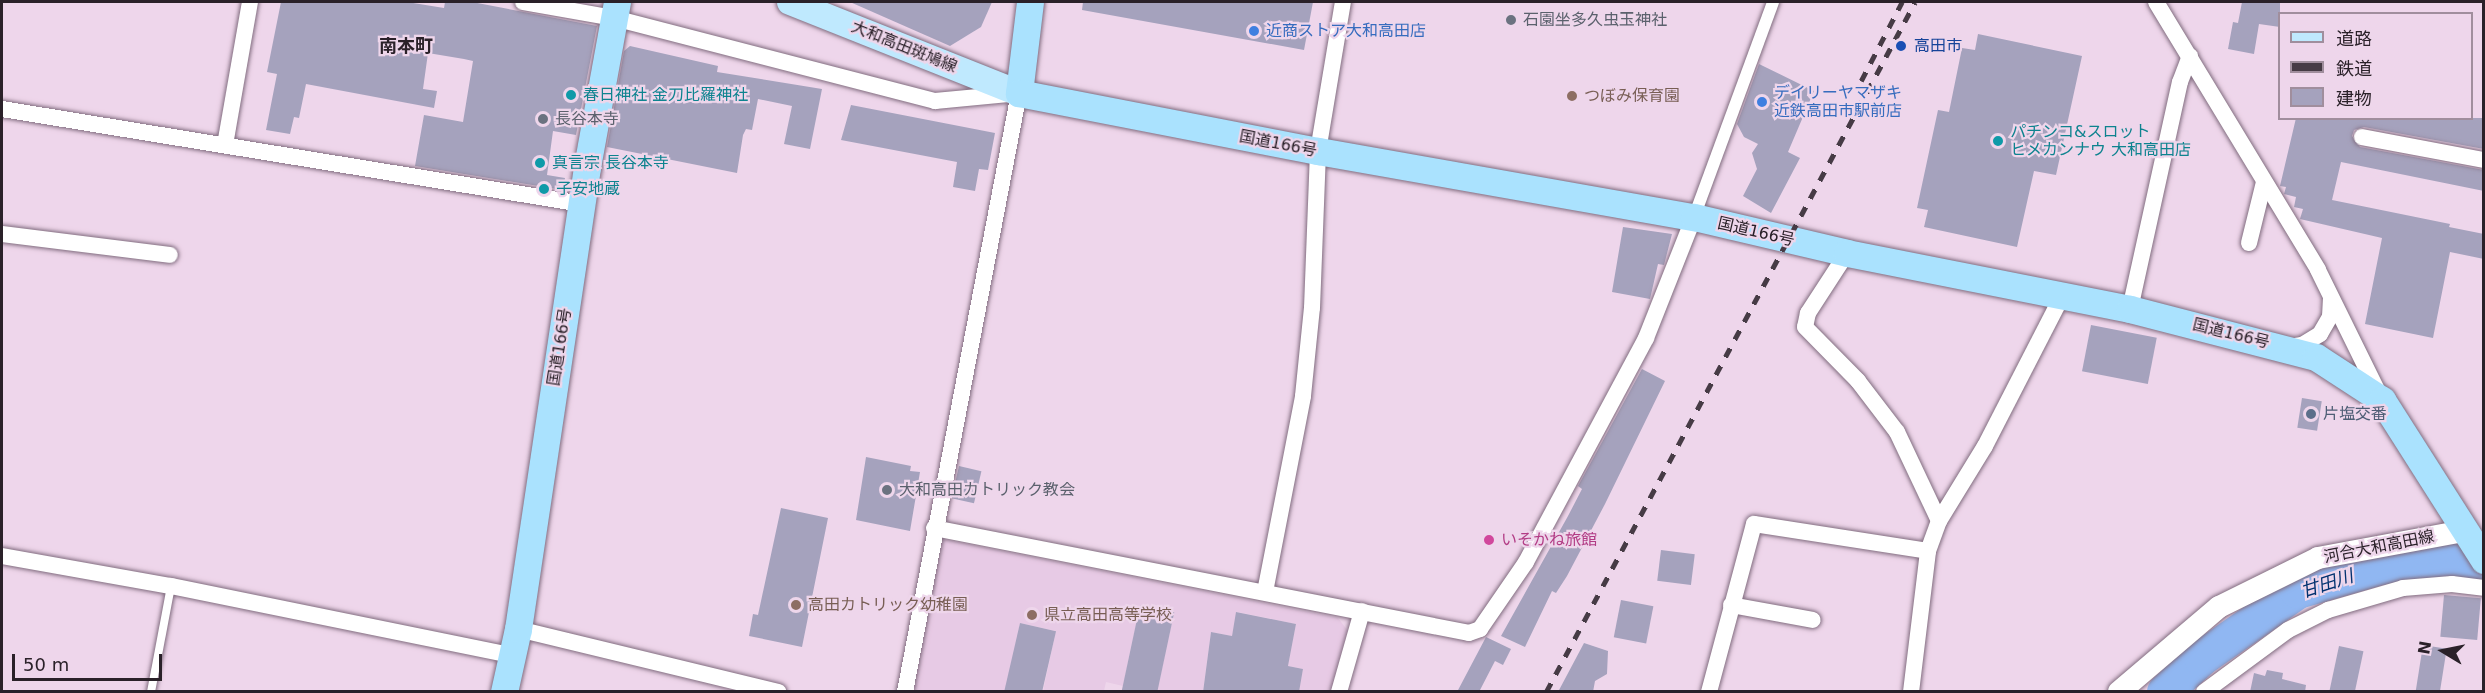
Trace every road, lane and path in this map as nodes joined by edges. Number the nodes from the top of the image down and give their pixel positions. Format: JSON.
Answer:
{"nodes":[{"id":1,"x":250,"y":2,"type":"edge"},
{"id":2,"x":523,"y":2,"type":"edge"},
{"id":3,"x":790,"y":2,"type":"edge"},
{"id":4,"x":1030,"y":2,"type":"edge"},
{"id":5,"x":1343,"y":2,"type":"edge"},
{"id":6,"x":1773,"y":2,"type":"edge"},
{"id":7,"x":2156,"y":2,"type":"edge"},
{"id":8,"x":615,"y":10,"type":"edge"},
{"id":9,"x":2190,"y":56,"type":"junction"},
{"id":10,"x":1018,"y":93,"type":"junction"},
{"id":11,"x":2,"y":109,"type":"edge"},
{"id":12,"x":2362,"y":137,"type":"dead end"},
{"id":13,"x":225,"y":145,"type":"junction"},
{"id":14,"x":1318,"y":152,"type":"junction"},
{"id":15,"x":2484,"y":160,"type":"edge"},
{"id":16,"x":2264,"y":182,"type":"junction"},
{"id":17,"x":582,"y":204,"type":"junction"},
{"id":18,"x":1694,"y":217,"type":"junction"},
{"id":19,"x":2,"y":234,"type":"edge"},
{"id":20,"x":2249,"y":243,"type":"dead end"},
{"id":21,"x":1846,"y":253,"type":"junction"},
{"id":22,"x":170,"y":255,"type":"dead end"},
{"id":23,"x":2331,"y":295,"type":"junction"},
{"id":24,"x":2061,"y":298,"type":"junction"},
{"id":25,"x":2130,"y":309,"type":"junction"},
{"id":26,"x":2270,"y":344,"type":"junction"},
{"id":27,"x":2382,"y":400,"type":"junction"},
{"id":28,"x":1939,"y":521,"type":"junction"},
{"id":29,"x":934,"y":528,"type":"junction"},
{"id":30,"x":2464,"y":531,"type":"junction"},
{"id":31,"x":1928,"y":551,"type":"junction"},
{"id":32,"x":2,"y":556,"type":"edge"},
{"id":33,"x":2483,"y":558,"type":"edge"},
{"id":34,"x":171,"y":585,"type":"junction"},
{"id":35,"x":2484,"y":588,"type":"edge"},
{"id":36,"x":1265,"y":592,"type":"junction"},
{"id":37,"x":1731,"y":605,"type":"junction"},
{"id":38,"x":1362,"y":611,"type":"junction"},
{"id":39,"x":1813,"y":620,"type":"dead end"},
{"id":40,"x":518,"y":629,"type":"junction"},
{"id":41,"x":511,"y":655,"type":"junction"},
{"id":42,"x":151,"y":692,"type":"edge"},
{"id":43,"x":504,"y":692,"type":"edge"},
{"id":44,"x":779,"y":692,"type":"edge"},
{"id":45,"x":906,"y":692,"type":"edge"},
{"id":46,"x":1339,"y":692,"type":"edge"},
{"id":47,"x":1709,"y":692,"type":"edge"},
{"id":48,"x":1911,"y":692,"type":"edge"},
{"id":49,"x":2119,"y":692,"type":"edge"},
{"id":50,"x":2204,"y":692,"type":"edge"}],
"edges":[{"from":1,"to":13,"type":"street"},
{"from":2,"to":8,"type":"street"},
{"from":3,"to":10,"type":"main road","name":"大和高田斑鳩線"},
{"from":4,"to":10,"type":"highway"},
{"from":5,"to":14,"type":"street"},
{"from":6,"to":18,"type":"street"},
{"from":7,"to":9,"type":"street"},
{"from":8,"to":10,"type":"street"},
{"from":8,"to":17,"type":"highway","name":"国道166号"},
{"from":9,"to":16,"type":"street"},
{"from":9,"to":25,"type":"street"},
{"from":10,"to":14,"type":"highway","name":"国道166号"},
{"from":10,"to":29,"type":"street"},
{"from":11,"to":13,"type":"street"},
{"from":12,"to":15,"type":"street"},
{"from":13,"to":17,"type":"street"},
{"from":14,"to":18,"type":"highway","name":"国道166号"},
{"from":14,"to":36,"type":"street"},
{"from":16,"to":20,"type":"street"},
{"from":16,"to":23,"type":"street"},
{"from":17,"to":40,"type":"highway","name":"国道166号"},
{"from":18,"to":21,"type":"highway","name":"国道166号"},
{"from":18,"to":38,"type":"street"},
{"from":19,"to":22,"type":"street"},
{"from":21,"to":24,"type":"highway","name":"国道166号"},
{"from":21,"to":28,"type":"street"},
{"from":23,"to":26,"type":"street"},
{"from":23,"to":27,"type":"street"},
{"from":24,"to":25,"type":"highway","name":"国道166号"},
{"from":24,"to":28,"type":"street"},
{"from":25,"to":26,"type":"highway","name":"国道166号"},
{"from":26,"to":27,"type":"highway","name":"国道166号"},
{"from":27,"to":30,"type":"highway","name":"国道166号"},
{"from":28,"to":31,"type":"street"},
{"from":29,"to":36,"type":"street"},
{"from":29,"to":45,"type":"street"},
{"from":30,"to":33,"type":"highway","name":"国道166号"},
{"from":30,"to":49,"type":"main road","name":"河合大和高田線"},
{"from":31,"to":37,"type":"street"},
{"from":31,"to":48,"type":"street"},
{"from":32,"to":34,"type":"street"},
{"from":34,"to":41,"type":"street"},
{"from":34,"to":42,"type":"lane"},
{"from":35,"to":50,"type":"street"},
{"from":36,"to":38,"type":"street"},
{"from":37,"to":39,"type":"street"},
{"from":37,"to":47,"type":"street"},
{"from":38,"to":46,"type":"street"},
{"from":40,"to":41,"type":"highway","name":"国道166号"},
{"from":40,"to":44,"type":"street"},
{"from":41,"to":43,"type":"highway","name":"国道166号"}]}
